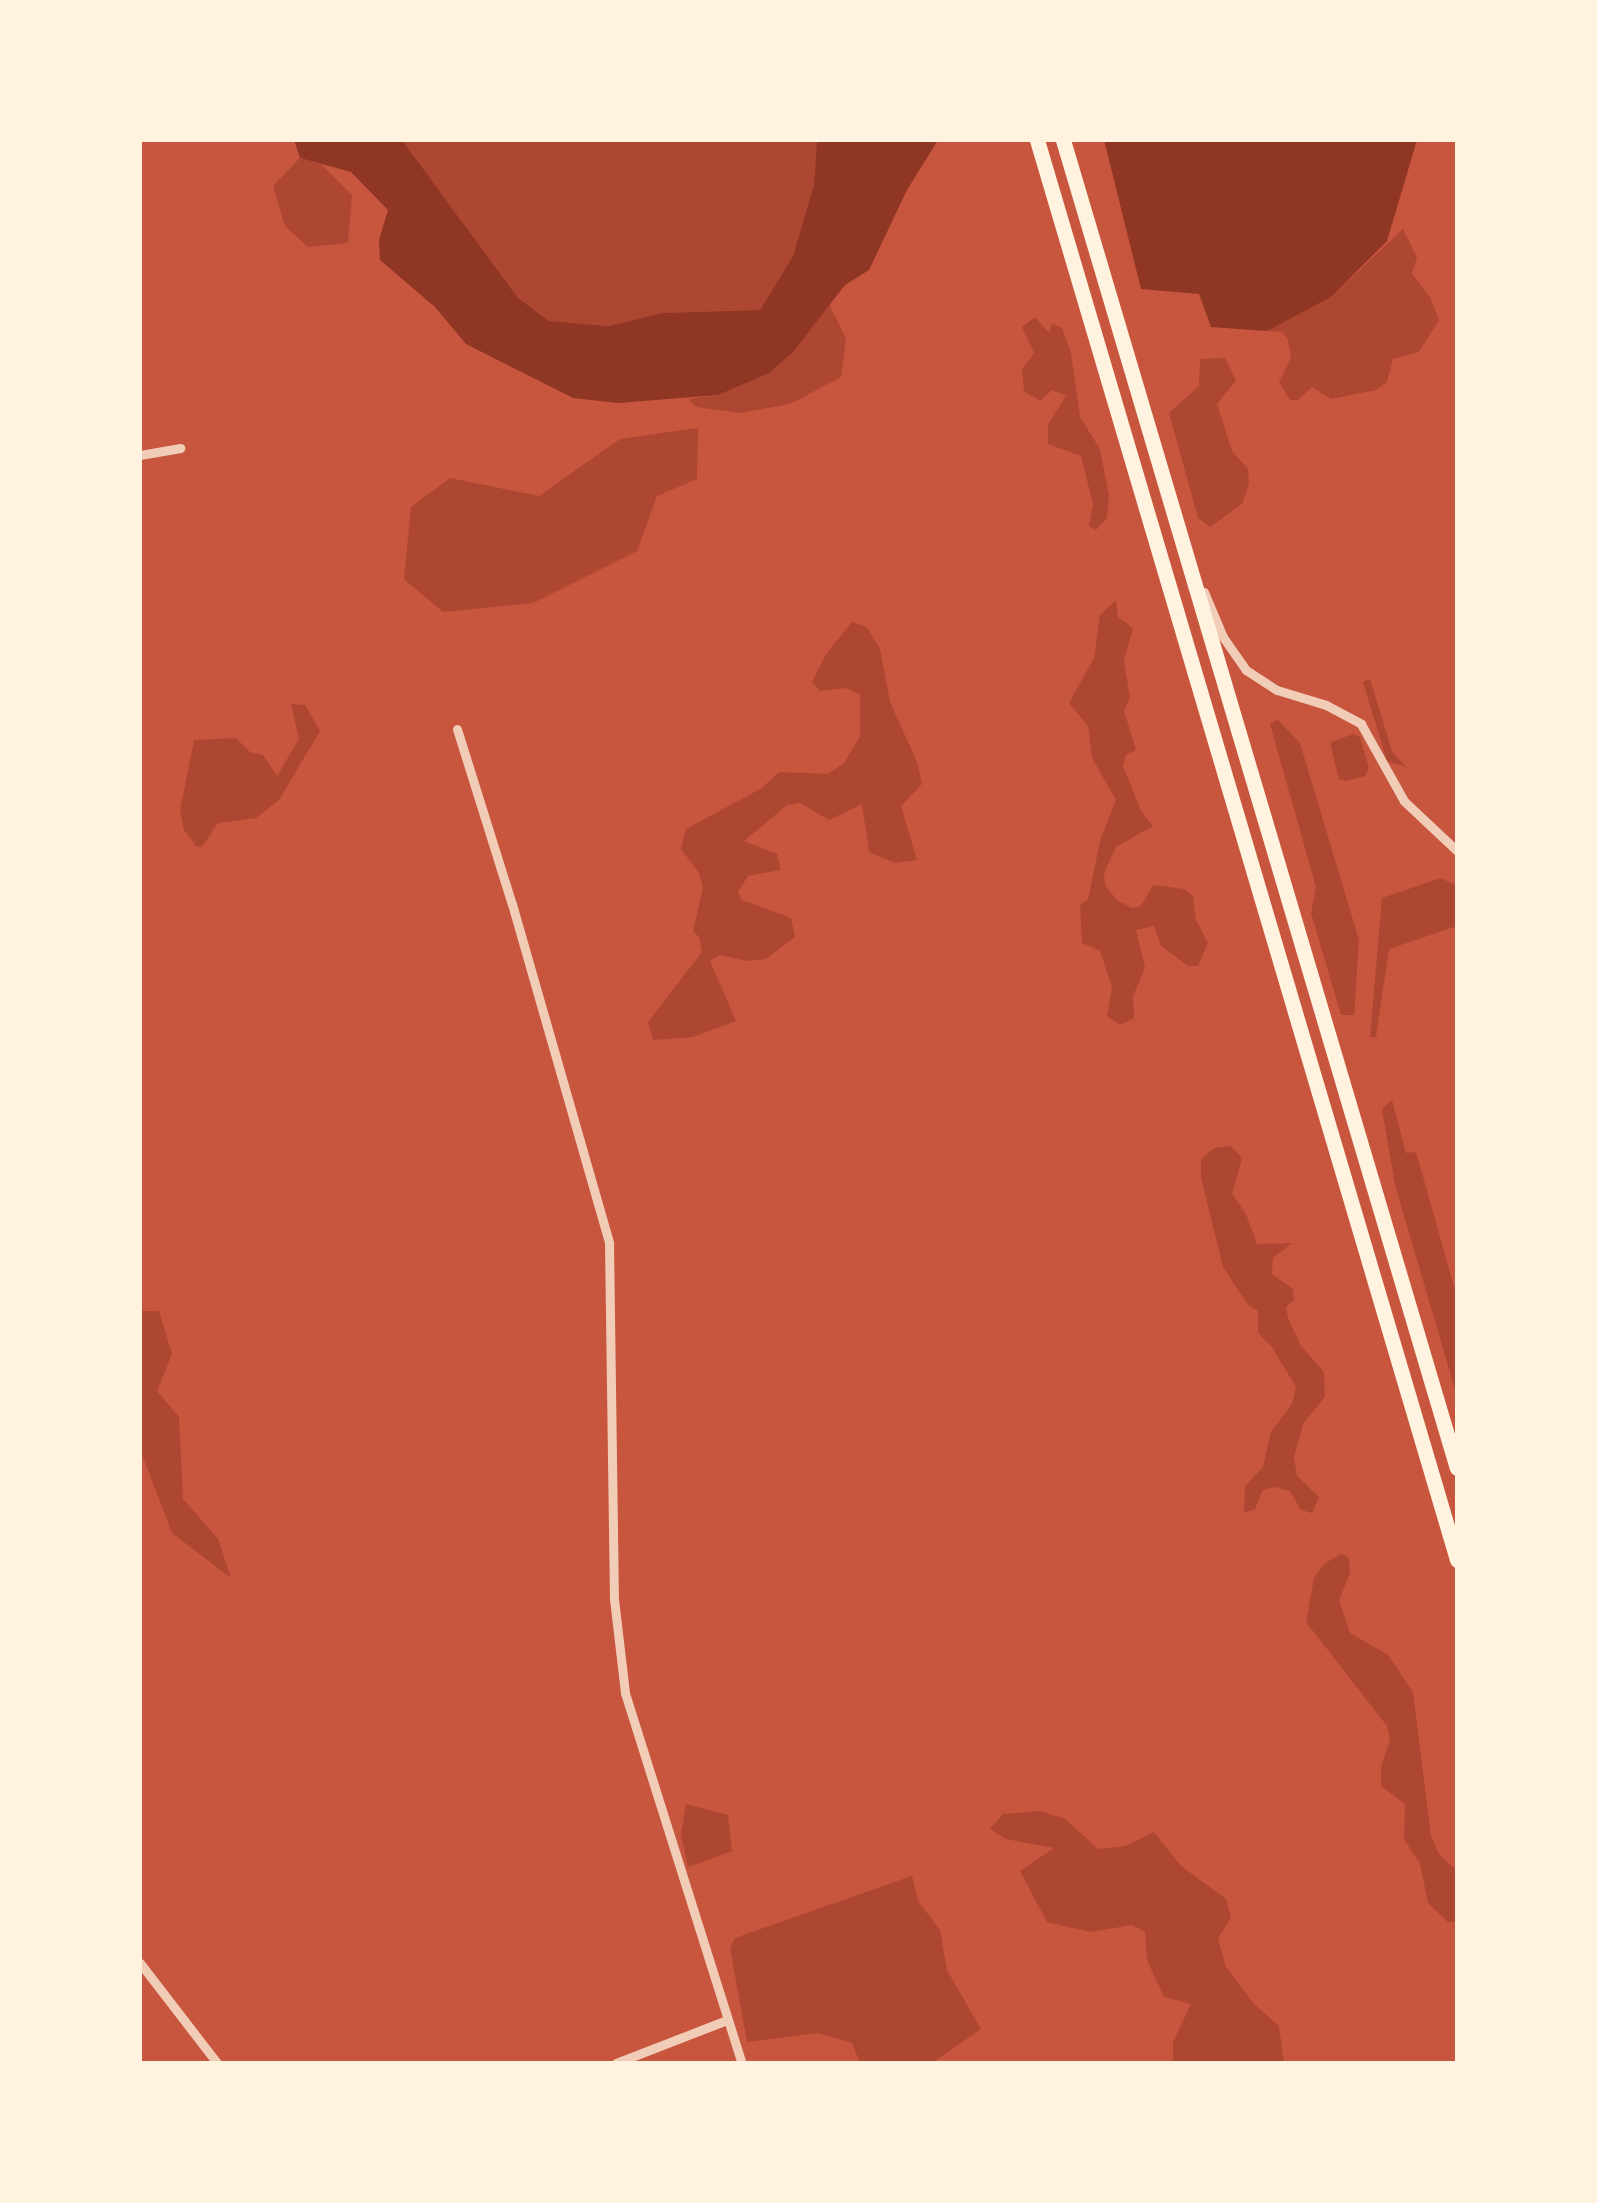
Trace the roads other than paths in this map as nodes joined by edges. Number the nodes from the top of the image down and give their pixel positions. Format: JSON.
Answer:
{"nodes":[{"id":1,"x":1036,"y":140,"type":"edge"},
{"id":2,"x":1063,"y":140,"type":"edge"},
{"id":3,"x":180,"y":448,"type":"dead end"},
{"id":4,"x":140,"y":455,"type":"edge"},
{"id":5,"x":1191,"y":562,"type":"junction"},
{"id":6,"x":457,"y":729,"type":"dead end"},
{"id":7,"x":1457,"y":851,"type":"edge"},
{"id":8,"x":1457,"y":1468,"type":"edge"},
{"id":9,"x":1457,"y":1560,"type":"edge"},
{"id":10,"x":140,"y":1963,"type":"edge"},
{"id":11,"x":728,"y":2020,"type":"junction"},
{"id":12,"x":217,"y":2063,"type":"edge"},
{"id":13,"x":616,"y":2063,"type":"edge"},
{"id":14,"x":742,"y":2063,"type":"edge"}],
"edges":[{"from":1,"to":9,"type":"highway"},
{"from":2,"to":5,"type":"highway"},
{"from":3,"to":4,"type":"street"},
{"from":5,"to":7,"type":"street"},
{"from":5,"to":8,"type":"highway"},
{"from":6,"to":11,"type":"street"},
{"from":10,"to":12,"type":"street"},
{"from":11,"to":13,"type":"street"},
{"from":11,"to":14,"type":"street"}]}
